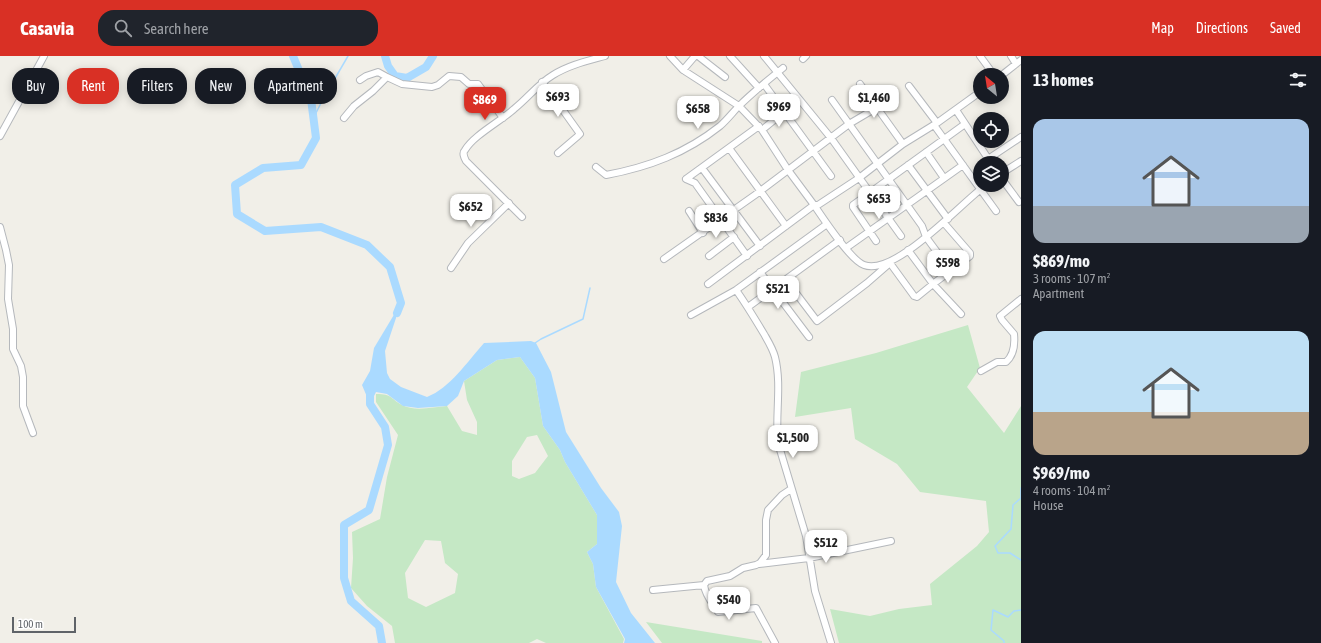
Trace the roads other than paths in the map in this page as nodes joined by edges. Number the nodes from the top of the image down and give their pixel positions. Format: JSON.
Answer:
{"nodes":[{"id":1,"x":44,"y":56,"type":"edge"},
{"id":2,"x":605,"y":56,"type":"edge"},
{"id":3,"x":670,"y":56,"type":"edge"},
{"id":4,"x":695,"y":56,"type":"edge"},
{"id":5,"x":698,"y":56,"type":"edge"},
{"id":6,"x":730,"y":56,"type":"edge"},
{"id":7,"x":764,"y":56,"type":"edge"},
{"id":8,"x":980,"y":56,"type":"edge"},
{"id":9,"x":1011,"y":56,"type":"edge"},
{"id":10,"x":1019,"y":62,"type":"edge"},
{"id":11,"x":783,"y":68,"type":"dead end"},
{"id":12,"x":989,"y":68,"type":"edge"},
{"id":13,"x":682,"y":70,"type":"junction"},
{"id":14,"x":1009,"y":70,"type":"edge"},
{"id":15,"x":778,"y":72,"type":"junction"},
{"id":16,"x":387,"y":77,"type":"junction"},
{"id":17,"x":725,"y":77,"type":"dead end"},
{"id":18,"x":360,"y":80,"type":"dead end"},
{"id":19,"x":542,"y":82,"type":"junction"},
{"id":20,"x":860,"y":84,"type":"dead end"},
{"id":21,"x":761,"y":86,"type":"junction"},
{"id":22,"x":909,"y":86,"type":"dead end"},
{"id":23,"x":973,"y":97,"type":"edge"},
{"id":24,"x":832,"y":100,"type":"dead end"},
{"id":25,"x":739,"y":106,"type":"junction"},
{"id":26,"x":876,"y":108,"type":"junction"},
{"id":27,"x":956,"y":110,"type":"junction"},
{"id":28,"x":784,"y":112,"type":"junction"},
{"id":29,"x":344,"y":118,"type":"dead end"},
{"id":30,"x":503,"y":118,"type":"junction"},
{"id":31,"x":849,"y":124,"type":"junction"},
{"id":32,"x":935,"y":124,"type":"junction"},
{"id":33,"x":965,"y":124,"type":"junction"},
{"id":34,"x":2,"y":127,"type":"edge"},
{"id":35,"x":760,"y":128,"type":"junction"},
{"id":36,"x":0,"y":136,"type":"edge"},
{"id":37,"x":1021,"y":137,"type":"edge"},
{"id":38,"x":832,"y":138,"type":"junction"},
{"id":39,"x":944,"y":139,"type":"junction"},
{"id":40,"x":903,"y":144,"type":"junction"},
{"id":41,"x":729,"y":148,"type":"junction"},
{"id":42,"x":812,"y":151,"type":"junction"},
{"id":43,"x":926,"y":152,"type":"junction"},
{"id":44,"x":558,"y":153,"type":"dead end"},
{"id":45,"x":987,"y":156,"type":"edge"},
{"id":46,"x":996,"y":156,"type":"edge"},
{"id":47,"x":1021,"y":161,"type":"edge"},
{"id":48,"x":877,"y":164,"type":"junction"},
{"id":49,"x":908,"y":165,"type":"junction"},
{"id":50,"x":963,"y":165,"type":"junction"},
{"id":51,"x":596,"y":167,"type":"dead end"},
{"id":52,"x":702,"y":168,"type":"junction"},
{"id":53,"x":1009,"y":169,"type":"edge"},
{"id":54,"x":788,"y":170,"type":"junction"},
{"id":55,"x":830,"y":176,"type":"dead end"},
{"id":56,"x":973,"y":176,"type":"edge"},
{"id":57,"x":859,"y":178,"type":"junction"},
{"id":58,"x":944,"y":178,"type":"junction"},
{"id":59,"x":888,"y":179,"type":"junction"},
{"id":60,"x":1009,"y":188,"type":"edge"},
{"id":61,"x":927,"y":190,"type":"junction"},
{"id":62,"x":761,"y":191,"type":"junction"},
{"id":63,"x":978,"y":192,"type":"edge"},
{"id":64,"x":986,"y":192,"type":"edge"},
{"id":65,"x":870,"y":193,"type":"junction"},
{"id":66,"x":1019,"y":202,"type":"dead end"},
{"id":67,"x":509,"y":203,"type":"junction"},
{"id":68,"x":907,"y":204,"type":"junction"},
{"id":69,"x":814,"y":205,"type":"junction"},
{"id":70,"x":733,"y":211,"type":"junction"},
{"id":71,"x":996,"y":211,"type":"dead end"},
{"id":72,"x":689,"y":212,"type":"dead end"},
{"id":73,"x":522,"y":217,"type":"dead end"},
{"id":74,"x":888,"y":218,"type":"junction"},
{"id":75,"x":721,"y":220,"type":"junction"},
{"id":76,"x":946,"y":221,"type":"junction"},
{"id":77,"x":827,"y":224,"type":"junction"},
{"id":78,"x":786,"y":226,"type":"junction"},
{"id":79,"x":0,"y":227,"type":"edge"},
{"id":80,"x":870,"y":231,"type":"junction"},
{"id":81,"x":703,"y":233,"type":"junction"},
{"id":82,"x":901,"y":236,"type":"dead end"},
{"id":83,"x":734,"y":237,"type":"junction"},
{"id":84,"x":926,"y":237,"type":"junction"},
{"id":85,"x":840,"y":240,"type":"junction"},
{"id":86,"x":876,"y":241,"type":"dead end"},
{"id":87,"x":760,"y":246,"type":"junction"},
{"id":88,"x":846,"y":248,"type":"junction"},
{"id":89,"x":908,"y":250,"type":"junction"},
{"id":90,"x":709,"y":256,"type":"dead end"},
{"id":91,"x":747,"y":256,"type":"junction"},
{"id":92,"x":664,"y":260,"type":"dead end"},
{"id":93,"x":890,"y":262,"type":"junction"},
{"id":94,"x":451,"y":268,"type":"dead end"},
{"id":95,"x":951,"y":271,"type":"junction"},
{"id":96,"x":760,"y":272,"type":"junction"},
{"id":97,"x":786,"y":280,"type":"junction"},
{"id":98,"x":708,"y":284,"type":"dead end"},
{"id":99,"x":933,"y":284,"type":"junction"},
{"id":100,"x":773,"y":289,"type":"junction"},
{"id":101,"x":736,"y":290,"type":"junction"},
{"id":102,"x":1021,"y":299,"type":"edge"},
{"id":103,"x":748,"y":307,"type":"junction"},
{"id":104,"x":961,"y":314,"type":"dead end"},
{"id":105,"x":691,"y":315,"type":"dead end"},
{"id":106,"x":809,"y":337,"type":"dead end"},
{"id":107,"x":981,"y":370,"type":"dead end"},
{"id":108,"x":33,"y":433,"type":"dead end"},
{"id":109,"x":791,"y":489,"type":"junction"},
{"id":110,"x":891,"y":541,"type":"dead end"},
{"id":111,"x":809,"y":558,"type":"junction"},
{"id":112,"x":759,"y":564,"type":"junction"},
{"id":113,"x":704,"y":585,"type":"junction"},
{"id":114,"x":653,"y":590,"type":"dead end"},
{"id":115,"x":775,"y":643,"type":"edge"},
{"id":116,"x":831,"y":643,"type":"edge"}],
"edges":[{"from":1,"to":34,"type":"street"},
{"from":2,"to":19,"type":"street"},
{"from":3,"to":13,"type":"street"},
{"from":4,"to":13,"type":"street"},
{"from":5,"to":17,"type":"street"},
{"from":6,"to":21,"type":"street"},
{"from":7,"to":15,"type":"street"},
{"from":8,"to":12,"type":"street"},
{"from":9,"to":10,"type":"street"},
{"from":10,"to":14,"type":"street"},
{"from":11,"to":15,"type":"street"},
{"from":13,"to":25,"type":"street"},
{"from":15,"to":21,"type":"street"},
{"from":15,"to":38,"type":"street"},
{"from":16,"to":18,"type":"street"},
{"from":16,"to":29,"type":"street"},
{"from":16,"to":30,"type":"street"},
{"from":19,"to":30,"type":"street"},
{"from":19,"to":44,"type":"street"},
{"from":20,"to":26,"type":"street"},
{"from":21,"to":25,"type":"street"},
{"from":21,"to":28,"type":"street"},
{"from":22,"to":32,"type":"street"},
{"from":23,"to":27,"type":"street"},
{"from":24,"to":31,"type":"street"},
{"from":25,"to":35,"type":"street"},
{"from":25,"to":51,"type":"street"},
{"from":26,"to":31,"type":"street"},
{"from":26,"to":40,"type":"street"},
{"from":27,"to":32,"type":"street"},
{"from":27,"to":33,"type":"street"},
{"from":28,"to":35,"type":"street"},
{"from":28,"to":42,"type":"street"},
{"from":30,"to":67,"type":"street"},
{"from":31,"to":38,"type":"street"},
{"from":31,"to":48,"type":"street"},
{"from":32,"to":39,"type":"street"},
{"from":32,"to":40,"type":"street"},
{"from":33,"to":39,"type":"street"},
{"from":33,"to":45,"type":"street"},
{"from":34,"to":36,"type":"street"},
{"from":35,"to":41,"type":"street"},
{"from":35,"to":54,"type":"street"},
{"from":37,"to":46,"type":"street"},
{"from":38,"to":42,"type":"street"},
{"from":38,"to":57,"type":"street"},
{"from":39,"to":43,"type":"street"},
{"from":39,"to":50,"type":"street"},
{"from":40,"to":48,"type":"street"},
{"from":41,"to":52,"type":"street"},
{"from":41,"to":62,"type":"street"},
{"from":42,"to":54,"type":"street"},
{"from":42,"to":55,"type":"street"},
{"from":43,"to":49,"type":"street"},
{"from":43,"to":58,"type":"street"},
{"from":47,"to":53,"type":"street"},
{"from":48,"to":57,"type":"street"},
{"from":48,"to":59,"type":"street"},
{"from":49,"to":59,"type":"street"},
{"from":49,"to":61,"type":"street"},
{"from":50,"to":56,"type":"street"},
{"from":50,"to":58,"type":"street"},
{"from":52,"to":70,"type":"street"},
{"from":52,"to":75,"type":"street"},
{"from":54,"to":62,"type":"street"},
{"from":54,"to":69,"type":"street"},
{"from":57,"to":65,"type":"street"},
{"from":57,"to":69,"type":"street"},
{"from":58,"to":61,"type":"street"},
{"from":59,"to":65,"type":"street"},
{"from":59,"to":68,"type":"street"},
{"from":60,"to":66,"type":"street"},
{"from":61,"to":68,"type":"street"},
{"from":61,"to":76,"type":"street"},
{"from":62,"to":70,"type":"street"},
{"from":62,"to":78,"type":"street"},
{"from":63,"to":76,"type":"street"},
{"from":64,"to":71,"type":"street"},
{"from":65,"to":74,"type":"street"},
{"from":65,"to":80,"type":"street"},
{"from":67,"to":73,"type":"street"},
{"from":67,"to":94,"type":"street"},
{"from":68,"to":74,"type":"street"},
{"from":68,"to":84,"type":"street"},
{"from":69,"to":77,"type":"street"},
{"from":69,"to":78,"type":"street"},
{"from":70,"to":75,"type":"street"},
{"from":70,"to":87,"type":"street"},
{"from":72,"to":81,"type":"street"},
{"from":74,"to":80,"type":"street"},
{"from":74,"to":82,"type":"street"},
{"from":75,"to":81,"type":"street"},
{"from":75,"to":83,"type":"street"},
{"from":76,"to":84,"type":"street"},
{"from":76,"to":95,"type":"street"},
{"from":77,"to":85,"type":"street"},
{"from":77,"to":96,"type":"street"},
{"from":78,"to":87,"type":"street"},
{"from":79,"to":108,"type":"street"},
{"from":80,"to":86,"type":"street"},
{"from":80,"to":88,"type":"street"},
{"from":81,"to":92,"type":"street"},
{"from":83,"to":90,"type":"street"},
{"from":83,"to":91,"type":"street"},
{"from":84,"to":89,"type":"street"},
{"from":84,"to":95,"type":"street"},
{"from":85,"to":88,"type":"street"},
{"from":85,"to":97,"type":"street"},
{"from":87,"to":91,"type":"street"},
{"from":88,"to":93,"type":"street"},
{"from":89,"to":93,"type":"street"},
{"from":89,"to":99,"type":"street"},
{"from":91,"to":98,"type":"street"},
{"from":93,"to":97,"type":"street"},
{"from":93,"to":99,"type":"street"},
{"from":95,"to":99,"type":"street"},
{"from":96,"to":100,"type":"street"},
{"from":96,"to":101,"type":"street"},
{"from":97,"to":100,"type":"street"},
{"from":99,"to":104,"type":"street"},
{"from":100,"to":103,"type":"street"},
{"from":100,"to":106,"type":"street"},
{"from":101,"to":103,"type":"street"},
{"from":101,"to":105,"type":"street"},
{"from":102,"to":107,"type":"street"},
{"from":103,"to":109,"type":"street"},
{"from":109,"to":111,"type":"street"},
{"from":109,"to":112,"type":"street"},
{"from":110,"to":111,"type":"street"},
{"from":111,"to":112,"type":"street"},
{"from":111,"to":116,"type":"street"},
{"from":112,"to":113,"type":"street"},
{"from":113,"to":114,"type":"street"},
{"from":113,"to":115,"type":"street"}]}
